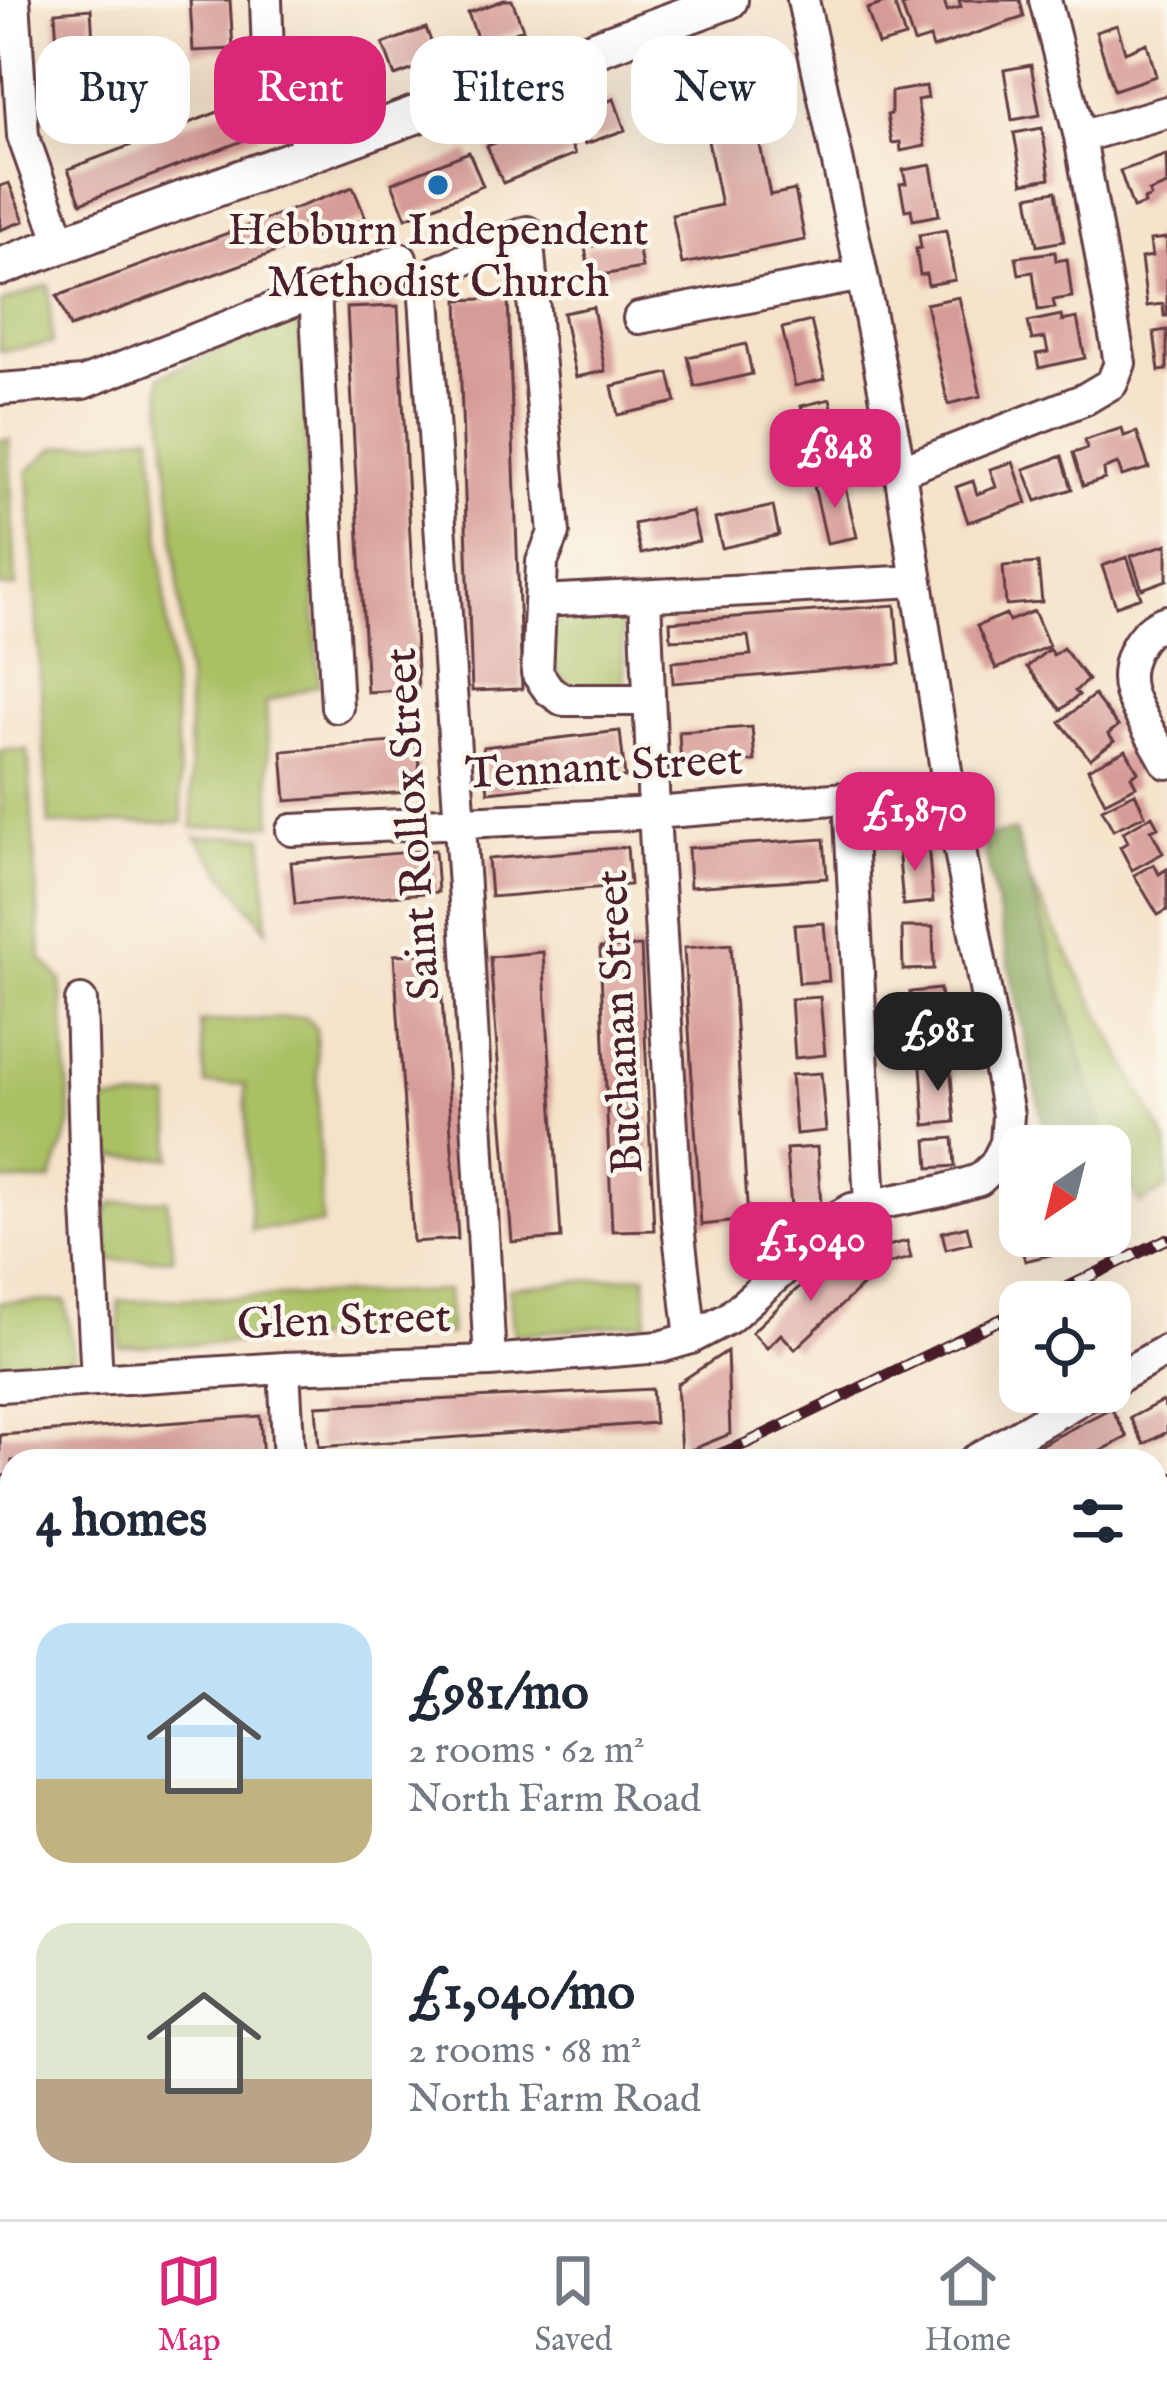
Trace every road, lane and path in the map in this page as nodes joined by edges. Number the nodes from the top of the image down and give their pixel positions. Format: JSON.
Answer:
{"nodes":[{"id":1,"x":14,"y":0,"type":"edge"},
{"id":2,"x":266,"y":0,"type":"edge"},
{"id":3,"x":803,"y":0,"type":"edge"},
{"id":4,"x":1046,"y":0,"type":"edge"},
{"id":5,"x":713,"y":3,"type":"edge"},
{"id":6,"x":1167,"y":112,"type":"edge"},
{"id":7,"x":1080,"y":137,"type":"junction"},
{"id":8,"x":310,"y":152,"type":"junction"},
{"id":9,"x":62,"y":246,"type":"junction"},
{"id":10,"x":401,"y":260,"type":"dead end"},
{"id":11,"x":0,"y":267,"type":"edge"},
{"id":12,"x":862,"y":275,"type":"junction"},
{"id":13,"x":315,"y":292,"type":"junction"},
{"id":14,"x":639,"y":319,"type":"dead end"},
{"id":15,"x":0,"y":389,"type":"edge"},
{"id":16,"x":900,"y":471,"type":"junction"},
{"id":17,"x":917,"y":581,"type":"junction"},
{"id":18,"x":645,"y":597,"type":"junction"},
{"id":19,"x":541,"y":601,"type":"junction"},
{"id":20,"x":1167,"y":620,"type":"edge"},
{"id":21,"x":649,"y":700,"type":"junction"},
{"id":22,"x":337,"y":707,"type":"dead end"},
{"id":23,"x":1167,"y":763,"type":"edge"},
{"id":24,"x":949,"y":790,"type":"junction"},
{"id":25,"x":849,"y":798,"type":"junction"},
{"id":26,"x":654,"y":813,"type":"junction"},
{"id":27,"x":459,"y":822,"type":"junction"},
{"id":28,"x":292,"y":830,"type":"dead end"},
{"id":29,"x":81,"y":1000,"type":"dead end"},
{"id":30,"x":870,"y":1204,"type":"junction"},
{"id":31,"x":691,"y":1338,"type":"junction"},
{"id":32,"x":1167,"y":1350,"type":"edge"},
{"id":33,"x":490,"y":1361,"type":"junction"},
{"id":34,"x":284,"y":1368,"type":"junction"},
{"id":35,"x":1131,"y":1370,"type":"edge"},
{"id":36,"x":97,"y":1380,"type":"junction"},
{"id":37,"x":0,"y":1386,"type":"edge"},
{"id":38,"x":1057,"y":1413,"type":"edge"},
{"id":39,"x":288,"y":1449,"type":"edge"},
{"id":40,"x":995,"y":1449,"type":"edge"}],
"edges":[{"from":1,"to":9,"type":"street"},
{"from":2,"to":8,"type":"street"},
{"from":3,"to":12,"type":"street","name":"Glen Street"},
{"from":4,"to":7,"type":"street"},
{"from":5,"to":8,"type":"main road"},
{"from":6,"to":7,"type":"street"},
{"from":7,"to":16,"type":"street"},
{"from":8,"to":9,"type":"main road"},
{"from":9,"to":11,"type":"main road"},
{"from":10,"to":13,"type":"street"},
{"from":12,"to":14,"type":"street"},
{"from":12,"to":16,"type":"street","name":"Glen Street"},
{"from":13,"to":15,"type":"street"},
{"from":13,"to":22,"type":"street"},
{"from":16,"to":17,"type":"street","name":"Glen Street"},
{"from":17,"to":18,"type":"street"},
{"from":17,"to":24,"type":"street","name":"Glen Street"},
{"from":18,"to":19,"type":"street"},
{"from":18,"to":21,"type":"street","name":"Buchanan Street"},
{"from":19,"to":21,"type":"street"},
{"from":19,"to":27,"type":"street","name":"Saint Rollox Street"},
{"from":20,"to":23,"type":"street"},
{"from":21,"to":26,"type":"street","name":"Buchanan Street"},
{"from":24,"to":25,"type":"street","name":"Tennant Street"},
{"from":24,"to":30,"type":"street","name":"Glen Street"},
{"from":25,"to":26,"type":"street","name":"Tennant Street"},
{"from":25,"to":30,"type":"street"},
{"from":26,"to":27,"type":"street","name":"Tennant Street"},
{"from":26,"to":31,"type":"street","name":"Buchanan Street"},
{"from":27,"to":28,"type":"street","name":"Tennant Street"},
{"from":27,"to":33,"type":"street","name":"Saint Rollox Street"},
{"from":29,"to":36,"type":"street"},
{"from":30,"to":31,"type":"street","name":"Glen Street"},
{"from":31,"to":33,"type":"street","name":"Glen Street"},
{"from":32,"to":35,"type":"street"},
{"from":33,"to":34,"type":"street","name":"Glen Street"},
{"from":34,"to":36,"type":"street","name":"Glen Street"},
{"from":34,"to":39,"type":"street"},
{"from":36,"to":37,"type":"street","name":"Glen Street"},
{"from":38,"to":40,"type":"street"}]}
